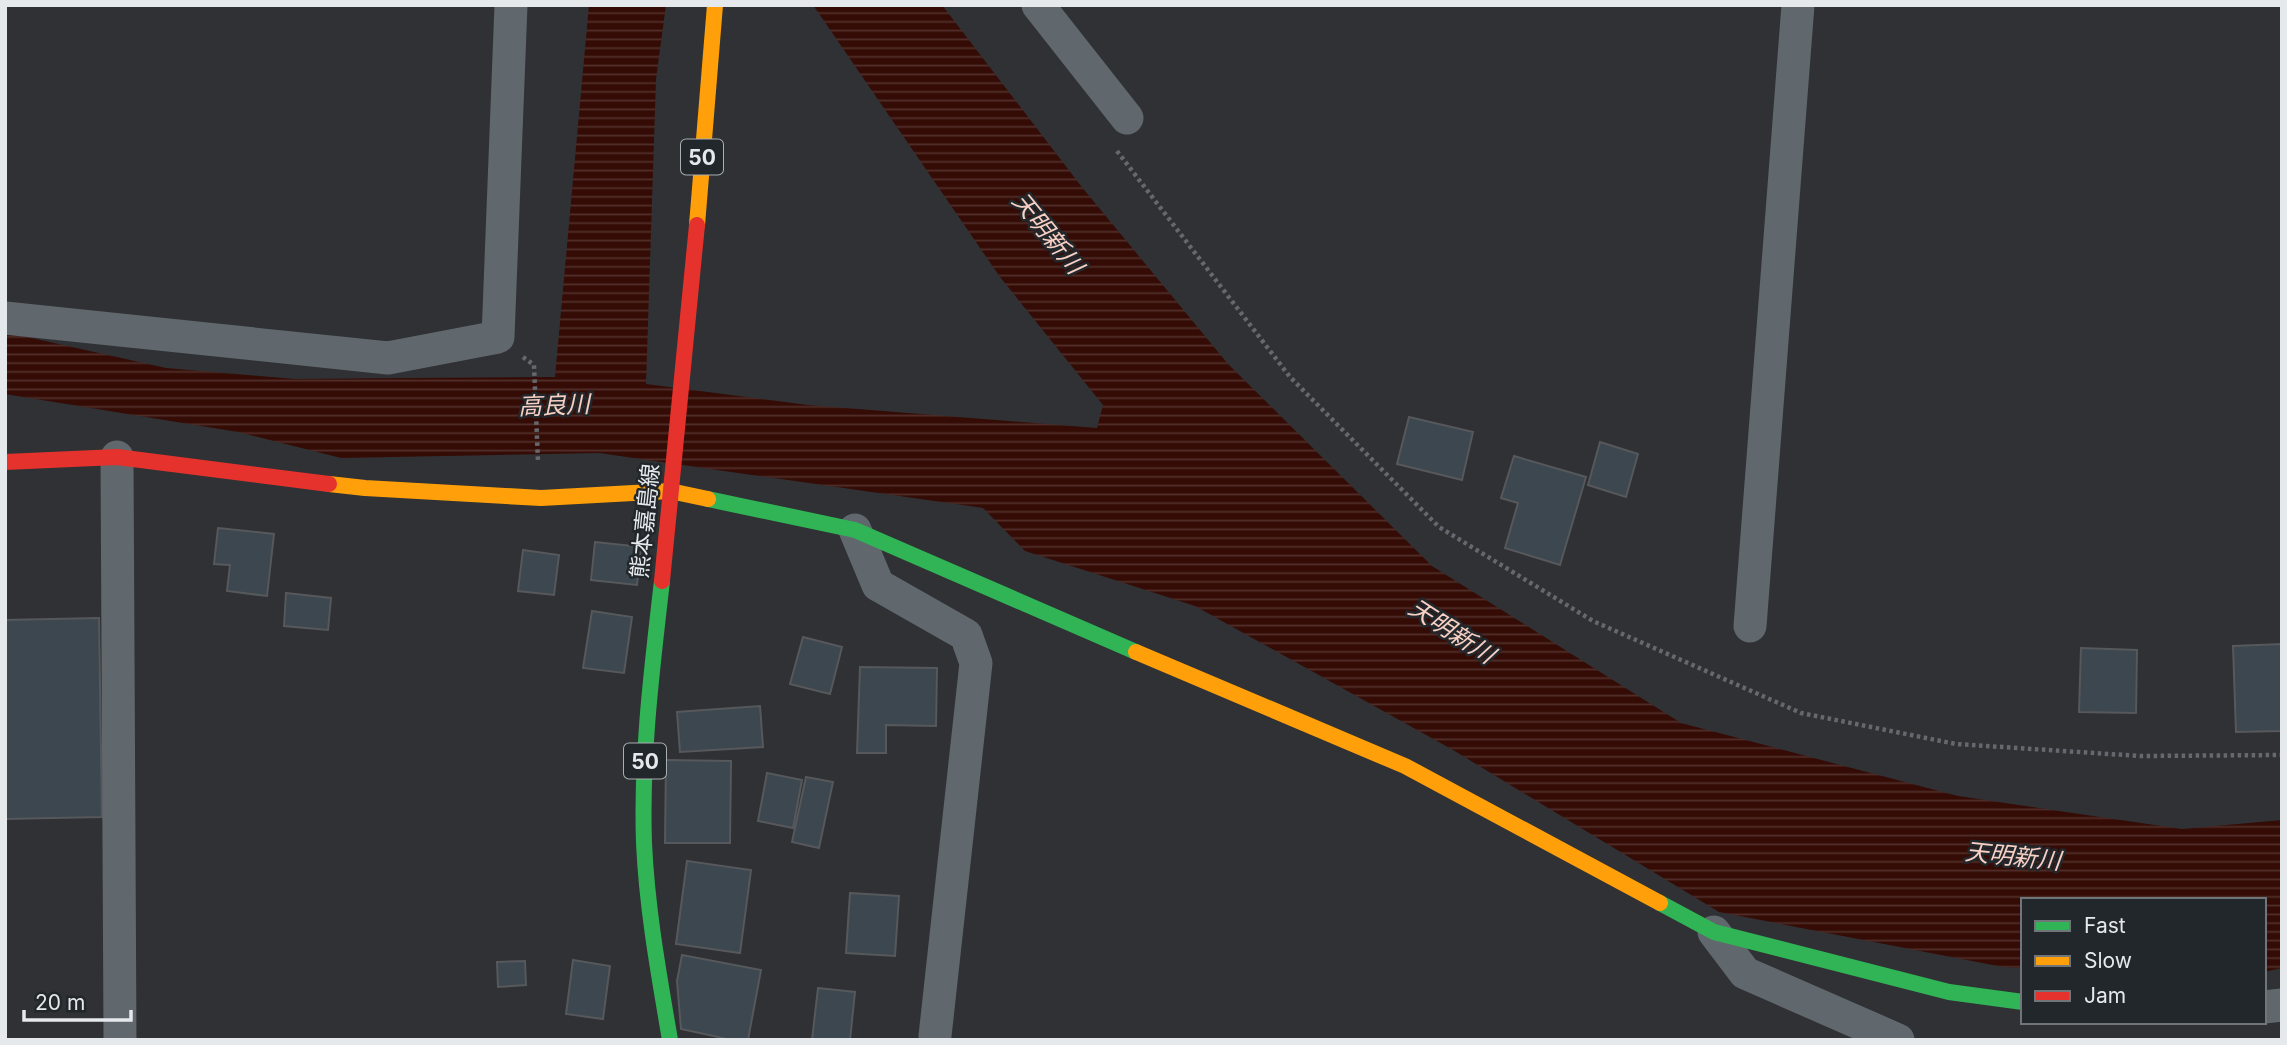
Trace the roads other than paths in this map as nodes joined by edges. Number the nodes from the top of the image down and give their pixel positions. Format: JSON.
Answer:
{"nodes":[{"id":1,"x":511,"y":5,"type":"edge"},
{"id":2,"x":715,"y":5,"type":"edge"},
{"id":3,"x":1038,"y":5,"type":"edge"},
{"id":4,"x":1798,"y":5,"type":"edge"},
{"id":5,"x":1121,"y":133,"type":"road end"},
{"id":6,"x":5,"y":318,"type":"edge"},
{"id":7,"x":117,"y":457,"type":"junction"},
{"id":8,"x":5,"y":462,"type":"edge"},
{"id":9,"x":671,"y":486,"type":"junction"},
{"id":10,"x":855,"y":530,"type":"junction"},
{"id":11,"x":1750,"y":626,"type":"dead end"},
{"id":12,"x":1714,"y":932,"type":"junction"},
{"id":13,"x":2021,"y":1002,"type":"edge"},
{"id":14,"x":942,"y":1038,"type":"edge"},
{"id":15,"x":120,"y":1040,"type":"edge"},
{"id":16,"x":670,"y":1040,"type":"edge"},
{"id":17,"x":1898,"y":1040,"type":"edge"}],
"edges":[{"from":1,"to":6,"type":"street"},
{"from":2,"to":9,"type":"street","name":"熊本嘉島線","number":"50"},
{"from":3,"to":5,"type":"street"},
{"from":4,"to":11,"type":"street"},
{"from":7,"to":8,"type":"street"},
{"from":7,"to":9,"type":"street"},
{"from":7,"to":15,"type":"street"},
{"from":9,"to":10,"type":"street"},
{"from":9,"to":16,"type":"street","name":"熊本嘉島線","number":"50"},
{"from":10,"to":12,"type":"street"},
{"from":10,"to":14,"type":"street"},
{"from":12,"to":13,"type":"street"},
{"from":12,"to":17,"type":"street"}]}
